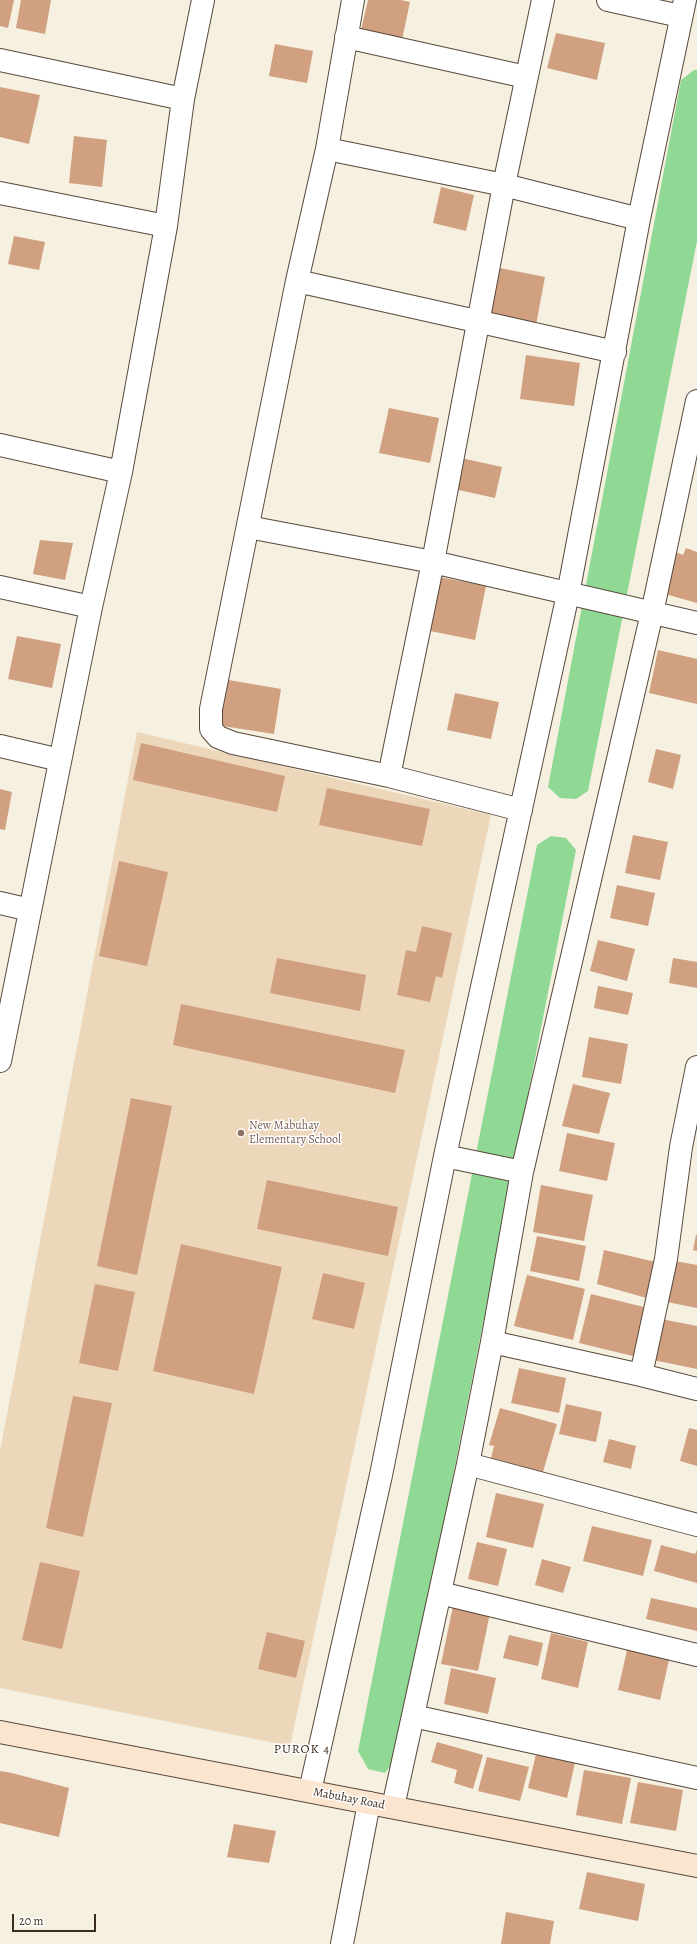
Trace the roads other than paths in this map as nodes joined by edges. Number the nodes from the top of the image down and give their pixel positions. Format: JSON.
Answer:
{"nodes":[{"id":1,"x":203,"y":0,"type":"edge"},
{"id":2,"x":353,"y":0,"type":"edge"},
{"id":3,"x":543,"y":0,"type":"edge"},
{"id":4,"x":608,"y":0,"type":"edge"},
{"id":5,"x":683,"y":8,"type":"edge"},
{"id":6,"x":346,"y":37,"type":"junction"},
{"id":7,"x":0,"y":60,"type":"edge"},
{"id":8,"x":526,"y":77,"type":"junction"},
{"id":9,"x":183,"y":99,"type":"junction"},
{"id":10,"x":327,"y":149,"type":"junction"},
{"id":11,"x":504,"y":185,"type":"junction"},
{"id":12,"x":0,"y":193,"type":"edge"},
{"id":13,"x":639,"y":219,"type":"junction"},
{"id":14,"x":166,"y":226,"type":"junction"},
{"id":15,"x":298,"y":281,"type":"junction"},
{"id":16,"x":478,"y":321,"type":"junction"},
{"id":17,"x":615,"y":352,"type":"junction"},
{"id":18,"x":697,"y":401,"type":"edge"},
{"id":19,"x":0,"y":445,"type":"edge"},
{"id":20,"x":121,"y":472,"type":"junction"},
{"id":21,"x":248,"y":526,"type":"junction"},
{"id":22,"x":433,"y":562,"type":"junction"},
{"id":23,"x":0,"y":587,"type":"edge"},
{"id":24,"x":568,"y":594,"type":"junction"},
{"id":25,"x":91,"y":607,"type":"junction"},
{"id":26,"x":652,"y":613,"type":"junction"},
{"id":27,"x":697,"y":623,"type":"edge"},
{"id":28,"x":0,"y":746,"type":"edge"},
{"id":29,"x":60,"y":760,"type":"junction"},
{"id":30,"x":389,"y":776,"type":"junction"},
{"id":31,"x":521,"y":810,"type":"junction"},
{"id":32,"x":0,"y":903,"type":"edge"},
{"id":33,"x":30,"y":910,"type":"junction"},
{"id":34,"x":0,"y":1061,"type":"edge"},
{"id":35,"x":697,"y":1067,"type":"edge"},
{"id":36,"x":445,"y":1156,"type":"junction"},
{"id":37,"x":522,"y":1172,"type":"junction"},
{"id":38,"x":492,"y":1342,"type":"junction"},
{"id":39,"x":641,"y":1375,"type":"junction"},
{"id":40,"x":697,"y":1389,"type":"edge"},
{"id":41,"x":468,"y":1464,"type":"junction"},
{"id":42,"x":697,"y":1525,"type":"edge"},
{"id":43,"x":440,"y":1593,"type":"junction"},
{"id":44,"x":697,"y":1655,"type":"edge"},
{"id":45,"x":413,"y":1716,"type":"junction"},
{"id":46,"x":0,"y":1732,"type":"edge"},
{"id":47,"x":697,"y":1778,"type":"edge"},
{"id":48,"x":310,"y":1791,"type":"junction"},
{"id":49,"x":369,"y":1803,"type":"junction"},
{"id":50,"x":393,"y":1807,"type":"junction"},
{"id":51,"x":697,"y":1866,"type":"edge"},
{"id":52,"x":342,"y":1944,"type":"edge"}],
"edges":[{"from":1,"to":9,"type":"street"},
{"from":2,"to":6,"type":"street"},
{"from":3,"to":8,"type":"street"},
{"from":4,"to":5,"type":"street"},
{"from":5,"to":13,"type":"street"},
{"from":6,"to":8,"type":"street"},
{"from":6,"to":10,"type":"street"},
{"from":7,"to":9,"type":"street"},
{"from":8,"to":11,"type":"street"},
{"from":9,"to":14,"type":"street"},
{"from":10,"to":11,"type":"street"},
{"from":10,"to":15,"type":"street"},
{"from":11,"to":13,"type":"street"},
{"from":11,"to":16,"type":"street"},
{"from":12,"to":14,"type":"street"},
{"from":13,"to":17,"type":"street"},
{"from":14,"to":20,"type":"street"},
{"from":15,"to":16,"type":"street"},
{"from":15,"to":21,"type":"street"},
{"from":16,"to":17,"type":"street"},
{"from":16,"to":22,"type":"street"},
{"from":17,"to":24,"type":"street"},
{"from":18,"to":26,"type":"street"},
{"from":19,"to":20,"type":"street"},
{"from":20,"to":25,"type":"street"},
{"from":21,"to":22,"type":"street"},
{"from":21,"to":30,"type":"street"},
{"from":22,"to":24,"type":"street"},
{"from":22,"to":30,"type":"street"},
{"from":23,"to":25,"type":"street"},
{"from":24,"to":26,"type":"street"},
{"from":24,"to":31,"type":"street"},
{"from":25,"to":29,"type":"street"},
{"from":26,"to":27,"type":"street"},
{"from":26,"to":37,"type":"street"},
{"from":28,"to":29,"type":"street"},
{"from":29,"to":33,"type":"street"},
{"from":30,"to":31,"type":"street"},
{"from":31,"to":36,"type":"street"},
{"from":32,"to":33,"type":"street"},
{"from":33,"to":34,"type":"street"},
{"from":35,"to":39,"type":"street"},
{"from":36,"to":37,"type":"street"},
{"from":36,"to":48,"type":"street"},
{"from":37,"to":38,"type":"street"},
{"from":38,"to":39,"type":"street"},
{"from":38,"to":41,"type":"street"},
{"from":39,"to":40,"type":"street"},
{"from":41,"to":42,"type":"street"},
{"from":41,"to":43,"type":"street"},
{"from":43,"to":44,"type":"street"},
{"from":43,"to":45,"type":"street"},
{"from":45,"to":47,"type":"street"},
{"from":45,"to":50,"type":"street"},
{"from":46,"to":48,"type":"street","name":"Mabuhay Road"},
{"from":48,"to":49,"type":"street","name":"Mabuhay Road"},
{"from":49,"to":50,"type":"street","name":"Mabuhay Road"},
{"from":49,"to":52,"type":"street"},
{"from":50,"to":51,"type":"street","name":"Mabuhay Road"}]}
